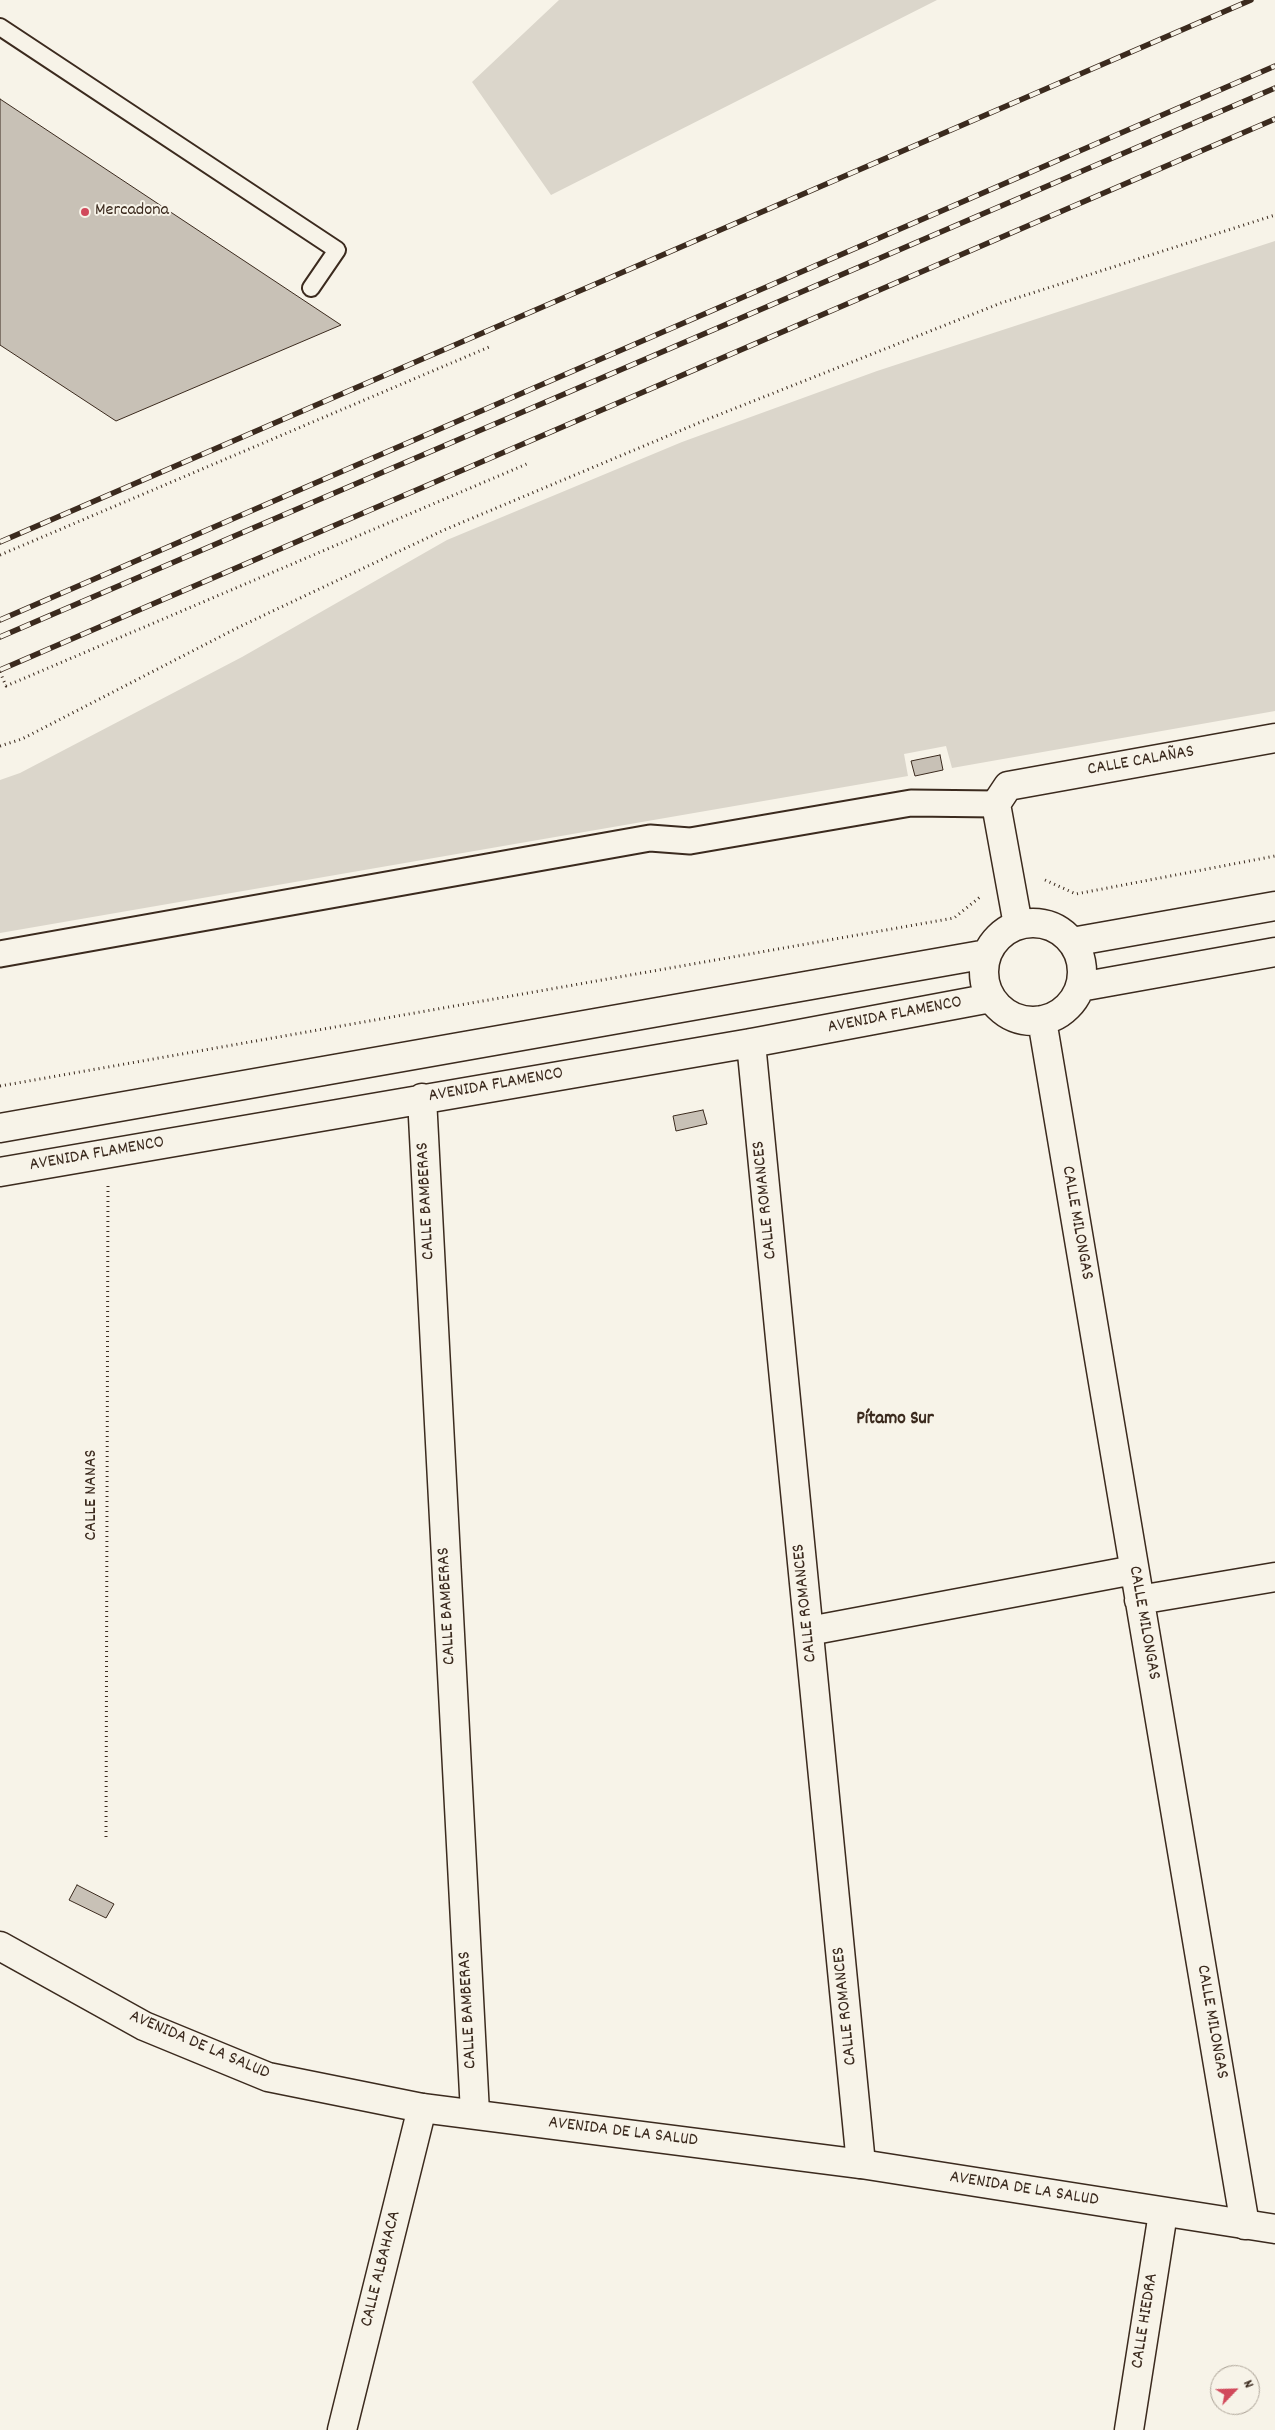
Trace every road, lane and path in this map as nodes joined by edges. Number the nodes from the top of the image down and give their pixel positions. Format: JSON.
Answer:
{"nodes":[{"id":1,"x":0,"y":27,"type":"edge"},
{"id":2,"x":1275,"y":216,"type":"edge"},
{"id":3,"x":310,"y":288,"type":"dead end"},
{"id":4,"x":489,"y":347,"type":"dead end"},
{"id":5,"x":529,"y":463,"type":"dead end"},
{"id":6,"x":0,"y":554,"type":"edge"},
{"id":7,"x":0,"y":672,"type":"edge"},
{"id":8,"x":1275,"y":738,"type":"edge"},
{"id":9,"x":0,"y":746,"type":"edge"},
{"id":10,"x":1002,"y":795,"type":"junction"},
{"id":11,"x":1275,"y":856,"type":"edge"},
{"id":12,"x":1010,"y":885,"type":"junction"},
{"id":13,"x":1275,"y":906,"type":"edge"},
{"id":14,"x":1018,"y":925,"type":"junction"},
{"id":15,"x":1072,"y":942,"type":"junction"},
{"id":16,"x":1275,"y":952,"type":"edge"},
{"id":17,"x":0,"y":954,"type":"edge"},
{"id":18,"x":986,"y":954,"type":"junction"},
{"id":19,"x":1080,"y":987,"type":"junction"},
{"id":20,"x":991,"y":998,"type":"junction"},
{"id":21,"x":1042,"y":1020,"type":"junction"},
{"id":22,"x":750,"y":1043,"type":"junction"},
{"id":23,"x":0,"y":1086,"type":"edge"},
{"id":24,"x":422,"y":1098,"type":"junction"},
{"id":25,"x":0,"y":1128,"type":"edge"},
{"id":26,"x":108,"y":1153,"type":"junction"},
{"id":27,"x":0,"y":1172,"type":"edge"},
{"id":28,"x":1134,"y":1570,"type":"junction"},
{"id":29,"x":1275,"y":1577,"type":"edge"},
{"id":30,"x":1139,"y":1600,"type":"junction"},
{"id":31,"x":809,"y":1631,"type":"junction"},
{"id":32,"x":106,"y":1837,"type":"dead end"},
{"id":33,"x":0,"y":1946,"type":"edge"},
{"id":34,"x":422,"y":2108,"type":"junction"},
{"id":35,"x":475,"y":2114,"type":"junction"},
{"id":36,"x":861,"y":2164,"type":"junction"},
{"id":37,"x":1162,"y":2213,"type":"junction"},
{"id":38,"x":1245,"y":2225,"type":"junction"},
{"id":39,"x":1275,"y":2229,"type":"edge"},
{"id":40,"x":342,"y":2430,"type":"edge"},
{"id":41,"x":1129,"y":2430,"type":"edge"}],
"edges":[{"from":1,"to":3,"type":"lane"},
{"from":2,"to":9,"type":"path"},
{"from":4,"to":6,"type":"path"},
{"from":5,"to":7,"type":"path"},
{"from":8,"to":10,"type":"street","name":"CALLE CALAÑAS"},
{"from":10,"to":12,"type":"street"},
{"from":10,"to":17,"type":"street"},
{"from":11,"to":12,"type":"path"},
{"from":12,"to":14,"type":"street"},
{"from":12,"to":23,"type":"path"},
{"from":13,"to":15,"type":"street"},
{"from":14,"to":15,"type":"street"},
{"from":14,"to":18,"type":"street"},
{"from":15,"to":19,"type":"street"},
{"from":16,"to":19,"type":"street"},
{"from":18,"to":20,"type":"street"},
{"from":18,"to":25,"type":"street"},
{"from":19,"to":21,"type":"street"},
{"from":20,"to":21,"type":"street"},
{"from":20,"to":22,"type":"street","name":"AVENIDA FLAMENCO"},
{"from":21,"to":28,"type":"street","name":"CALLE MILONGAS"},
{"from":22,"to":24,"type":"street","name":"AVENIDA FLAMENCO"},
{"from":22,"to":31,"type":"street","name":"CALLE ROMANCES"},
{"from":24,"to":26,"type":"street","name":"AVENIDA FLAMENCO"},
{"from":24,"to":35,"type":"street","name":"CALLE BAMBERAS"},
{"from":26,"to":27,"type":"street","name":"AVENIDA FLAMENCO"},
{"from":26,"to":32,"type":"path","name":"CALLE NANAS"},
{"from":28,"to":30,"type":"street","name":"CALLE MILONGAS"},
{"from":28,"to":31,"type":"street"},
{"from":29,"to":30,"type":"street"},
{"from":30,"to":38,"type":"street","name":"CALLE MILONGAS"},
{"from":31,"to":36,"type":"street","name":"CALLE ROMANCES"},
{"from":33,"to":34,"type":"street","name":"AVENIDA DE LA SALUD"},
{"from":34,"to":35,"type":"street","name":"AVENIDA DE LA SALUD"},
{"from":34,"to":40,"type":"street","name":"CALLE ALBAHACA"},
{"from":35,"to":36,"type":"street","name":"AVENIDA DE LA SALUD"},
{"from":36,"to":37,"type":"street","name":"AVENIDA DE LA SALUD"},
{"from":37,"to":38,"type":"street","name":"AVENIDA DE LA SALUD"},
{"from":37,"to":41,"type":"street","name":"CALLE HIEDRA"},
{"from":38,"to":39,"type":"street","name":"AVENIDA DE LA SALUD"}]}
